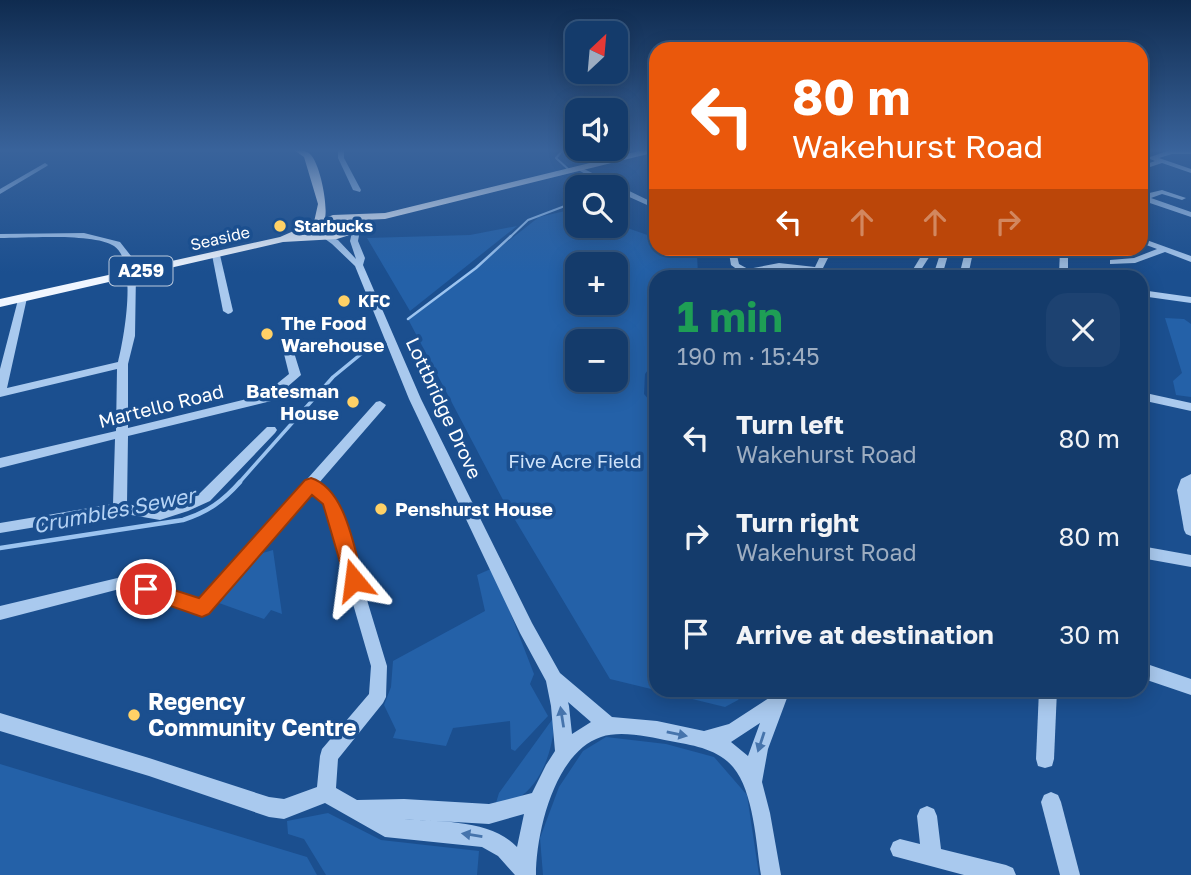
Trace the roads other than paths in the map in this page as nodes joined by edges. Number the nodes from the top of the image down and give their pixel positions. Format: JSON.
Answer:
{"nodes":[{"id":1,"x":319,"y":191,"type":"edge"},
{"id":2,"x":330,"y":191,"type":"edge"},
{"id":3,"x":493,"y":191,"type":"edge"},
{"id":4,"x":628,"y":194,"type":"edge"},
{"id":5,"x":1148,"y":196,"type":"edge"},
{"id":6,"x":1182,"y":198,"type":"dead end"},
{"id":7,"x":1148,"y":200,"type":"edge"},
{"id":8,"x":649,"y":204,"type":"edge"},
{"id":9,"x":1191,"y":215,"type":"edge"},
{"id":10,"x":385,"y":216,"type":"junction"},
{"id":11,"x":351,"y":217,"type":"junction"},
{"id":12,"x":357,"y":229,"type":"junction"},
{"id":13,"x":321,"y":230,"type":"junction"},
{"id":14,"x":0,"y":236,"type":"edge"},
{"id":15,"x":1148,"y":243,"type":"edge"},
{"id":16,"x":1165,"y":249,"type":"junction"},
{"id":17,"x":216,"y":255,"type":"junction"},
{"id":18,"x":1148,"y":255,"type":"edge"},
{"id":19,"x":825,"y":256,"type":"edge"},
{"id":20,"x":1146,"y":256,"type":"edge"},
{"id":21,"x":1191,"y":259,"type":"edge"},
{"id":22,"x":1113,"y":262,"type":"dead end"},
{"id":23,"x":359,"y":265,"type":"junction"},
{"id":24,"x":818,"y":269,"type":"junction"},
{"id":25,"x":767,"y":270,"type":"edge"},
{"id":26,"x":822,"y":270,"type":"edge"},
{"id":27,"x":132,"y":273,"type":"junction"},
{"id":28,"x":1148,"y":294,"type":"edge"},
{"id":29,"x":22,"y":298,"type":"junction"},
{"id":30,"x":1191,"y":300,"type":"edge"},
{"id":31,"x":0,"y":303,"type":"edge"},
{"id":32,"x":228,"y":311,"type":"dead end"},
{"id":33,"x":287,"y":346,"type":"dead end"},
{"id":34,"x":123,"y":365,"type":"junction"},
{"id":35,"x":0,"y":393,"type":"edge"},
{"id":36,"x":1148,"y":398,"type":"edge"},
{"id":37,"x":380,"y":405,"type":"dead end"},
{"id":38,"x":1191,"y":407,"type":"edge"},
{"id":39,"x":271,"y":430,"type":"dead end"},
{"id":40,"x":121,"y":434,"type":"junction"},
{"id":41,"x":0,"y":463,"type":"edge"},
{"id":42,"x":1191,"y":480,"type":"edge"},
{"id":43,"x":311,"y":485,"type":"junction"},
{"id":44,"x":120,"y":508,"type":"junction"},
{"id":45,"x":0,"y":528,"type":"edge"},
{"id":46,"x":1191,"y":530,"type":"edge"},
{"id":47,"x":1148,"y":553,"type":"edge"},
{"id":48,"x":1191,"y":561,"type":"edge"},
{"id":49,"x":130,"y":581,"type":"dead end"},
{"id":50,"x":146,"y":589,"type":"dead end"},
{"id":51,"x":0,"y":612,"type":"edge"},
{"id":52,"x":1148,"y":672,"type":"edge"},
{"id":53,"x":554,"y":679,"type":"junction"},
{"id":54,"x":1191,"y":687,"type":"edge"},
{"id":55,"x":778,"y":697,"type":"edge"},
{"id":56,"x":1048,"y":697,"type":"edge"},
{"id":57,"x":0,"y":722,"type":"edge"},
{"id":58,"x":609,"y":726,"type":"junction"},
{"id":59,"x":705,"y":740,"type":"junction"},
{"id":60,"x":565,"y":755,"type":"junction"},
{"id":61,"x":1045,"y":758,"type":"dead end"},
{"id":62,"x":753,"y":780,"type":"junction"},
{"id":63,"x":326,"y":793,"type":"junction"},
{"id":64,"x":538,"y":801,"type":"junction"},
{"id":65,"x":1051,"y":802,"type":"dead end"},
{"id":66,"x":353,"y":810,"type":"junction"},
{"id":67,"x":926,"y":816,"type":"dead end"},
{"id":68,"x":900,"y":849,"type":"dead end"},
{"id":69,"x":932,"y":857,"type":"junction"},
{"id":70,"x":526,"y":874,"type":"edge"},
{"id":71,"x":771,"y":875,"type":"edge"},
{"id":72,"x":1006,"y":875,"type":"edge"},
{"id":73,"x":1070,"y":875,"type":"edge"}],
"edges":[{"from":1,"to":13,"type":"main road"},
{"from":2,"to":11,"type":"main road"},
{"from":3,"to":10,"type":"main road"},
{"from":4,"to":8,"type":"street"},
{"from":5,"to":6,"type":"street"},
{"from":7,"to":9,"type":"street"},
{"from":10,"to":11,"type":"main road"},
{"from":10,"to":12,"type":"main road"},
{"from":11,"to":12,"type":"main road"},
{"from":11,"to":13,"type":"main road"},
{"from":12,"to":13,"type":"main road"},
{"from":12,"to":23,"type":"street","name":"Lottbridge Drove"},
{"from":13,"to":17,"type":"main road","name":"Seaside","number":"A259"},
{"from":13,"to":23,"type":"street","name":"Lottbridge Drove"},
{"from":14,"to":27,"type":"street"},
{"from":15,"to":16,"type":"street"},
{"from":16,"to":18,"type":"street"},
{"from":16,"to":21,"type":"street"},
{"from":17,"to":27,"type":"main road","name":"Seaside","number":"A259"},
{"from":17,"to":32,"type":"street"},
{"from":19,"to":24,"type":"street"},
{"from":20,"to":22,"type":"street"},
{"from":23,"to":53,"type":"street","name":"Lottbridge Drove"},
{"from":24,"to":25,"type":"street"},
{"from":24,"to":26,"type":"street"},
{"from":27,"to":29,"type":"main road","name":"Seaside","number":"A259"},
{"from":27,"to":34,"type":"street"},
{"from":28,"to":30,"type":"street"},
{"from":29,"to":31,"type":"main road","name":"Seaside","number":"A259"},
{"from":29,"to":35,"type":"street"},
{"from":33,"to":40,"type":"street","name":"Martello Road"},
{"from":34,"to":35,"type":"street"},
{"from":34,"to":40,"type":"street"},
{"from":36,"to":38,"type":"street"},
{"from":37,"to":43,"type":"street"},
{"from":39,"to":44,"type":"street"},
{"from":40,"to":41,"type":"street","name":"Martello Road"},
{"from":40,"to":44,"type":"street"},
{"from":42,"to":46,"type":"street"},
{"from":43,"to":50,"type":"street"},
{"from":43,"to":63,"type":"street"},
{"from":44,"to":45,"type":"street"},
{"from":47,"to":48,"type":"street"},
{"from":49,"to":51,"type":"street"},
{"from":52,"to":54,"type":"street"},
{"from":53,"to":58,"type":"street","name":"Lottbridge Drove"},
{"from":60,"to":53,"type":"street","name":"Lottbridge Drove","one_way":true},
{"from":55,"to":59,"type":"street"},
{"from":55,"to":62,"type":"street","one_way":true},
{"from":56,"to":61,"type":"street"},
{"from":57,"to":63,"type":"street"},
{"from":58,"to":59,"type":"street","one_way":true},
{"from":58,"to":60,"type":"street"},
{"from":59,"to":62,"type":"street"},
{"from":60,"to":64,"type":"street"},
{"from":62,"to":71,"type":"street"},
{"from":63,"to":66,"type":"street"},
{"from":64,"to":66,"type":"street"},
{"from":64,"to":70,"type":"street"},
{"from":65,"to":73,"type":"street"},
{"from":70,"to":66,"type":"street","one_way":true},
{"from":67,"to":69,"type":"street"},
{"from":68,"to":69,"type":"street"},
{"from":69,"to":72,"type":"street"}]}
